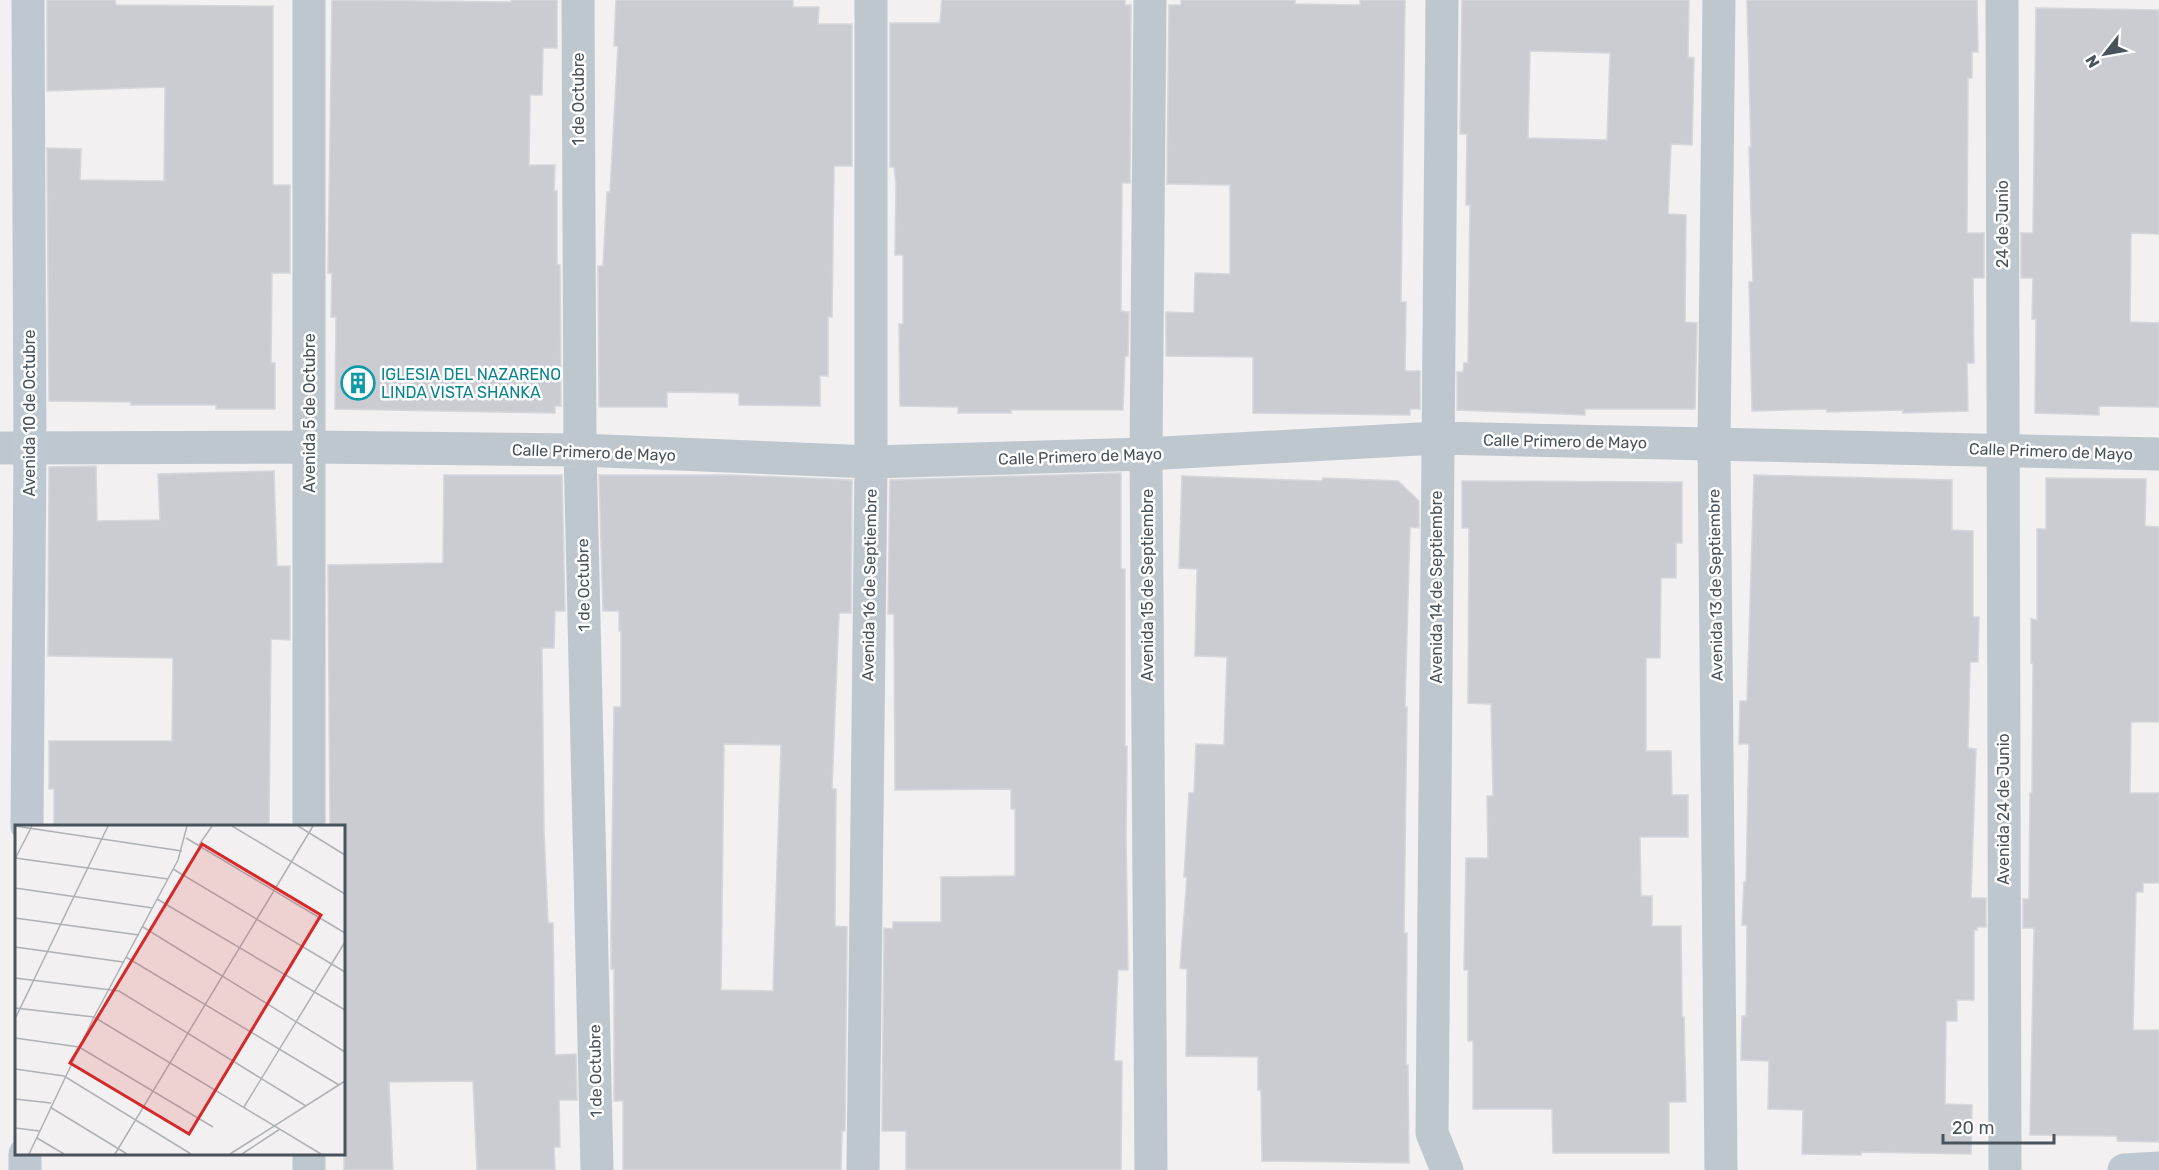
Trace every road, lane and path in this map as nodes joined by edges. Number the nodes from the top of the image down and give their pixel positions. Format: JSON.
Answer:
{"nodes":[{"id":1,"x":28,"y":0,"type":"edge"},
{"id":2,"x":309,"y":0,"type":"edge"},
{"id":3,"x":578,"y":0,"type":"edge"},
{"id":4,"x":871,"y":0,"type":"edge"},
{"id":5,"x":1150,"y":0,"type":"edge"},
{"id":6,"x":1442,"y":0,"type":"edge"},
{"id":7,"x":1719,"y":0,"type":"edge"},
{"id":8,"x":2002,"y":0,"type":"edge"},
{"id":9,"x":1437,"y":438,"type":"junction"},
{"id":10,"x":1714,"y":445,"type":"junction"},
{"id":11,"x":309,"y":447,"type":"junction"},
{"id":12,"x":15,"y":449,"type":"edge"},
{"id":13,"x":2002,"y":449,"type":"junction"},
{"id":14,"x":580,"y":450,"type":"junction"},
{"id":15,"x":1146,"y":454,"type":"junction"},
{"id":16,"x":2159,"y":454,"type":"edge"},
{"id":17,"x":871,"y":462,"type":"junction"},
{"id":18,"x":27,"y":825,"type":"edge"},
{"id":19,"x":309,"y":825,"type":"edge"},
{"id":20,"x":2159,"y":1168,"type":"edge"},
{"id":21,"x":597,"y":1170,"type":"edge"},
{"id":22,"x":863,"y":1170,"type":"edge"},
{"id":23,"x":1151,"y":1170,"type":"edge"},
{"id":24,"x":1447,"y":1170,"type":"edge"},
{"id":25,"x":1721,"y":1170,"type":"edge"},
{"id":26,"x":2005,"y":1170,"type":"edge"},
{"id":27,"x":2124,"y":1170,"type":"edge"}],
"edges":[{"from":1,"to":12,"type":"street","name":"Avenida 10 de Octubre"},
{"from":2,"to":11,"type":"street","name":"Avenida 5 de Octubre"},
{"from":3,"to":14,"type":"street","name":"1 de Octubre"},
{"from":4,"to":17,"type":"street","name":"Avenida 16 de Septiembre"},
{"from":5,"to":15,"type":"street","name":"Avenida 15 de Septiembre"},
{"from":6,"to":9,"type":"street","name":"Avenida 14 de Septiembre"},
{"from":7,"to":10,"type":"street","name":"Avenida 13 de Septiembre"},
{"from":8,"to":13,"type":"street","name":"24 de Junio"},
{"from":9,"to":10,"type":"street","name":"Calle Primero de Mayo"},
{"from":9,"to":15,"type":"street","name":"Calle Primero de Mayo"},
{"from":9,"to":24,"type":"street","name":"Avenida 14 de Septiembre"},
{"from":10,"to":13,"type":"street","name":"Calle Primero de Mayo"},
{"from":10,"to":25,"type":"street","name":"Avenida 13 de Septiembre"},
{"from":11,"to":12,"type":"street","name":"Calle Primero de Mayo"},
{"from":11,"to":14,"type":"street","name":"Calle Primero de Mayo"},
{"from":11,"to":19,"type":"street","name":"Avenida 5 de Octubre"},
{"from":12,"to":18,"type":"street","name":"Avenida 10 de Octubre"},
{"from":13,"to":16,"type":"street","name":"Calle Primero de Mayo"},
{"from":13,"to":26,"type":"street","name":"Avenida 24 de Junio"},
{"from":14,"to":17,"type":"street","name":"Calle Primero de Mayo"},
{"from":14,"to":21,"type":"street","name":"1 de Octubre"},
{"from":15,"to":17,"type":"street","name":"Calle Primero de Mayo"},
{"from":15,"to":23,"type":"street","name":"Avenida 15 de Septiembre"},
{"from":17,"to":22,"type":"street","name":"Avenida 16 de Septiembre"},
{"from":20,"to":27,"type":"street"}]}
